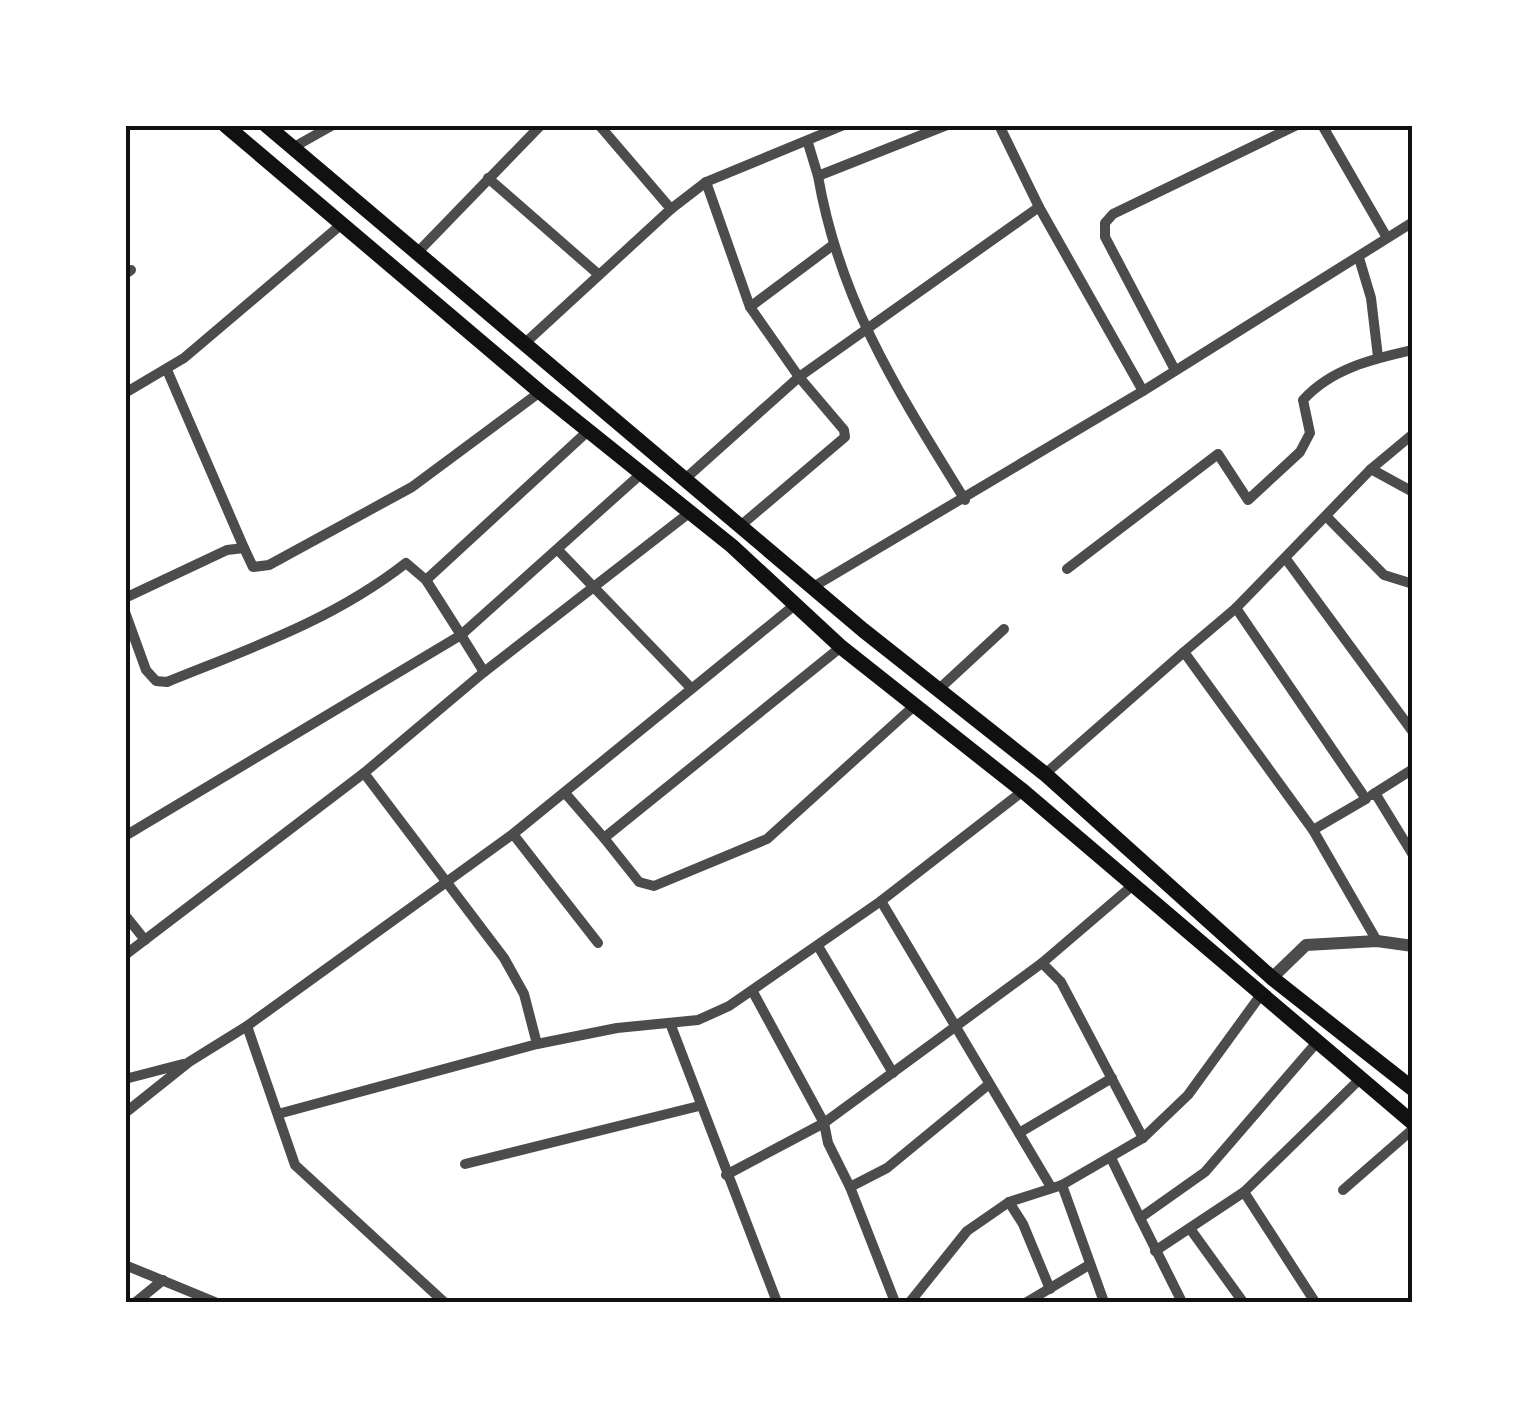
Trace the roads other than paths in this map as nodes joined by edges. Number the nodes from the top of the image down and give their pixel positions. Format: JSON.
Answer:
{"nodes":[{"id":1,"x":225,"y":125,"type":"edge"},
{"id":2,"x":266,"y":125,"type":"edge"},
{"id":3,"x":333,"y":125,"type":"edge"},
{"id":4,"x":540,"y":125,"type":"edge"},
{"id":5,"x":599,"y":125,"type":"edge"},
{"id":6,"x":844,"y":125,"type":"edge"},
{"id":7,"x":947,"y":125,"type":"edge"},
{"id":8,"x":1000,"y":125,"type":"edge"},
{"id":9,"x":1297,"y":125,"type":"edge"},
{"id":10,"x":1322,"y":125,"type":"edge"},
{"id":11,"x":808,"y":143,"type":"junction"},
{"id":12,"x":294,"y":147,"type":"junction"},
{"id":13,"x":818,"y":176,"type":"junction"},
{"id":14,"x":488,"y":178,"type":"junction"},
{"id":15,"x":706,"y":182,"type":"junction"},
{"id":16,"x":1039,"y":207,"type":"junction"},
{"id":17,"x":671,"y":208,"type":"junction"},
{"id":18,"x":1413,"y":222,"type":"edge"},
{"id":19,"x":343,"y":223,"type":"junction"},
{"id":20,"x":1386,"y":236,"type":"junction"},
{"id":21,"x":833,"y":246,"type":"junction"},
{"id":22,"x":417,"y":252,"type":"junction"},
{"id":23,"x":1360,"y":258,"type":"junction"},
{"id":24,"x":598,"y":274,"type":"junction"},
{"id":25,"x":750,"y":307,"type":"junction"},
{"id":26,"x":864,"y":330,"type":"junction"},
{"id":27,"x":524,"y":344,"type":"junction"},
{"id":28,"x":1413,"y":350,"type":"edge"},
{"id":29,"x":1378,"y":358,"type":"junction"},
{"id":30,"x":167,"y":370,"type":"junction"},
{"id":31,"x":1175,"y":370,"type":"junction"},
{"id":32,"x":799,"y":377,"type":"junction"},
{"id":33,"x":1144,"y":391,"type":"junction"},
{"id":34,"x":540,"y":392,"type":"junction"},
{"id":35,"x":125,"y":393,"type":"edge"},
{"id":36,"x":614,"y":418,"type":"junction"},
{"id":37,"x":1413,"y":434,"type":"edge"},
{"id":38,"x":593,"y":435,"type":"junction"},
{"id":39,"x":1370,"y":469,"type":"junction"},
{"id":40,"x":642,"y":473,"type":"junction"},
{"id":41,"x":685,"y":478,"type":"junction"},
{"id":42,"x":1413,"y":492,"type":"edge"},
{"id":43,"x":965,"y":500,"type":"junction"},
{"id":44,"x":689,"y":512,"type":"junction"},
{"id":45,"x":1326,"y":516,"type":"junction"},
{"id":46,"x":739,"y":527,"type":"junction"},
{"id":47,"x":244,"y":548,"type":"junction"},
{"id":48,"x":558,"y":550,"type":"junction"},
{"id":49,"x":1286,"y":559,"type":"junction"},
{"id":50,"x":1067,"y":568,"type":"dead end"},
{"id":51,"x":426,"y":580,"type":"junction"},
{"id":52,"x":1413,"y":584,"type":"edge"},
{"id":53,"x":598,"y":587,"type":"junction"},
{"id":54,"x":813,"y":587,"type":"junction"},
{"id":55,"x":125,"y":598,"type":"edge"},
{"id":56,"x":796,"y":604,"type":"junction"},
{"id":57,"x":1236,"y":608,"type":"junction"},
{"id":58,"x":125,"y":612,"type":"edge"},
{"id":59,"x":1004,"y":629,"type":"dead end"},
{"id":60,"x":461,"y":635,"type":"junction"},
{"id":61,"x":841,"y":648,"type":"junction"},
{"id":62,"x":1184,"y":652,"type":"junction"},
{"id":63,"x":484,"y":672,"type":"junction"},
{"id":64,"x":690,"y":687,"type":"junction"},
{"id":65,"x":938,"y":690,"type":"junction"},
{"id":66,"x":913,"y":707,"type":"junction"},
{"id":67,"x":1413,"y":732,"type":"edge"},
{"id":68,"x":1413,"y":769,"type":"edge"},
{"id":69,"x":364,"y":773,"type":"junction"},
{"id":70,"x":1046,"y":774,"type":"junction"},
{"id":71,"x":1022,"y":790,"type":"junction"},
{"id":72,"x":565,"y":793,"type":"junction"},
{"id":73,"x":1371,"y":796,"type":"junction"},
{"id":74,"x":1313,"y":830,"type":"junction"},
{"id":75,"x":513,"y":834,"type":"junction"},
{"id":76,"x":125,"y":836,"type":"edge"},
{"id":77,"x":604,"y":838,"type":"junction"},
{"id":78,"x":1413,"y":855,"type":"edge"},
{"id":79,"x":444,"y":882,"type":"junction"},
{"id":80,"x":1132,"y":886,"type":"junction"},
{"id":81,"x":881,"y":901,"type":"junction"},
{"id":82,"x":125,"y":914,"type":"edge"},
{"id":83,"x":146,"y":940,"type":"junction"},
{"id":84,"x":1377,"y":941,"type":"junction"},
{"id":85,"x":598,"y":943,"type":"dead end"},
{"id":86,"x":818,"y":946,"type":"junction"},
{"id":87,"x":1413,"y":946,"type":"edge"},
{"id":88,"x":125,"y":955,"type":"edge"},
{"id":89,"x":1042,"y":963,"type":"junction"},
{"id":90,"x":1272,"y":978,"type":"junction"},
{"id":91,"x":753,"y":992,"type":"junction"},
{"id":92,"x":1260,"y":996,"type":"junction"},
{"id":93,"x":670,"y":1023,"type":"junction"},
{"id":94,"x":957,"y":1025,"type":"junction"},
{"id":95,"x":246,"y":1026,"type":"junction"},
{"id":96,"x":1318,"y":1041,"type":"junction"},
{"id":97,"x":537,"y":1044,"type":"junction"},
{"id":98,"x":189,"y":1062,"type":"junction"},
{"id":99,"x":893,"y":1073,"type":"junction"},
{"id":100,"x":1112,"y":1078,"type":"junction"},
{"id":101,"x":1361,"y":1078,"type":"junction"},
{"id":102,"x":125,"y":1080,"type":"edge"},
{"id":103,"x":988,"y":1086,"type":"junction"},
{"id":104,"x":1413,"y":1088,"type":"edge"},
{"id":105,"x":699,"y":1106,"type":"junction"},
{"id":106,"x":125,"y":1113,"type":"edge"},
{"id":107,"x":278,"y":1114,"type":"junction"},
{"id":108,"x":824,"y":1123,"type":"junction"},
{"id":109,"x":1413,"y":1126,"type":"edge"},
{"id":110,"x":1019,"y":1132,"type":"junction"},
{"id":111,"x":1142,"y":1138,"type":"junction"},
{"id":112,"x":1112,"y":1158,"type":"junction"},
{"id":113,"x":465,"y":1164,"type":"dead end"},
{"id":114,"x":726,"y":1175,"type":"junction"},
{"id":115,"x":1056,"y":1186,"type":"junction"},
{"id":116,"x":850,"y":1187,"type":"junction"},
{"id":117,"x":1342,"y":1190,"type":"dead end"},
{"id":118,"x":1244,"y":1192,"type":"junction"},
{"id":119,"x":1009,"y":1202,"type":"junction"},
{"id":120,"x":1140,"y":1218,"type":"junction"},
{"id":121,"x":1191,"y":1230,"type":"junction"},
{"id":122,"x":1155,"y":1251,"type":"junction"},
{"id":123,"x":125,"y":1265,"type":"edge"},
{"id":124,"x":1089,"y":1265,"type":"junction"},
{"id":125,"x":163,"y":1280,"type":"junction"},
{"id":126,"x":1050,"y":1290,"type":"junction"},
{"id":127,"x":136,"y":1302,"type":"edge"},
{"id":128,"x":216,"y":1302,"type":"edge"},
{"id":129,"x":444,"y":1302,"type":"edge"},
{"id":130,"x":778,"y":1302,"type":"edge"},
{"id":131,"x":894,"y":1302,"type":"edge"},
{"id":132,"x":910,"y":1302,"type":"edge"},
{"id":133,"x":1026,"y":1302,"type":"edge"},
{"id":134,"x":1104,"y":1302,"type":"edge"},
{"id":135,"x":1182,"y":1302,"type":"edge"},
{"id":136,"x":1243,"y":1302,"type":"edge"},
{"id":137,"x":1316,"y":1302,"type":"edge"}],
"edges":[{"from":1,"to":19,"type":"main road"},
{"from":2,"to":12,"type":"main road"},
{"from":3,"to":12,"type":"street"},
{"from":4,"to":14,"type":"street"},
{"from":5,"to":17,"type":"street"},
{"from":6,"to":11,"type":"street"},
{"from":7,"to":13,"type":"street"},
{"from":8,"to":16,"type":"street"},
{"from":9,"to":31,"type":"street"},
{"from":10,"to":20,"type":"street"},
{"from":11,"to":13,"type":"street"},
{"from":11,"to":15,"type":"street"},
{"from":12,"to":22,"type":"main road"},
{"from":13,"to":21,"type":"street"},
{"from":14,"to":22,"type":"street"},
{"from":14,"to":24,"type":"street"},
{"from":15,"to":17,"type":"street"},
{"from":15,"to":25,"type":"street"},
{"from":16,"to":26,"type":"street"},
{"from":16,"to":33,"type":"street"},
{"from":17,"to":24,"type":"street"},
{"from":18,"to":20,"type":"street"},
{"from":19,"to":30,"type":"street"},
{"from":19,"to":34,"type":"main road"},
{"from":20,"to":23,"type":"street"},
{"from":21,"to":25,"type":"street"},
{"from":21,"to":26,"type":"street"},
{"from":22,"to":27,"type":"main road"},
{"from":23,"to":29,"type":"street"},
{"from":23,"to":31,"type":"street"},
{"from":24,"to":27,"type":"street"},
{"from":25,"to":32,"type":"street"},
{"from":26,"to":32,"type":"street"},
{"from":26,"to":43,"type":"street"},
{"from":27,"to":36,"type":"main road"},
{"from":28,"to":29,"type":"street"},
{"from":29,"to":50,"type":"street"},
{"from":30,"to":35,"type":"street"},
{"from":30,"to":47,"type":"street"},
{"from":31,"to":33,"type":"street"},
{"from":32,"to":41,"type":"street"},
{"from":32,"to":46,"type":"street"},
{"from":33,"to":43,"type":"street"},
{"from":34,"to":38,"type":"main road"},
{"from":34,"to":47,"type":"street"},
{"from":36,"to":38,"type":"main road"},
{"from":36,"to":41,"type":"main road"},
{"from":37,"to":39,"type":"street"},
{"from":38,"to":40,"type":"main road"},
{"from":38,"to":51,"type":"street"},
{"from":39,"to":42,"type":"street"},
{"from":39,"to":45,"type":"street"},
{"from":40,"to":44,"type":"main road"},
{"from":40,"to":48,"type":"street"},
{"from":41,"to":46,"type":"main road"},
{"from":43,"to":54,"type":"street"},
{"from":44,"to":53,"type":"street"},
{"from":44,"to":56,"type":"main road"},
{"from":45,"to":49,"type":"street"},
{"from":45,"to":52,"type":"street"},
{"from":46,"to":54,"type":"main road"},
{"from":47,"to":55,"type":"street"},
{"from":48,"to":53,"type":"street"},
{"from":48,"to":60,"type":"street"},
{"from":49,"to":57,"type":"street"},
{"from":49,"to":67,"type":"street"},
{"from":51,"to":58,"type":"street"},
{"from":51,"to":60,"type":"street"},
{"from":53,"to":63,"type":"street"},
{"from":53,"to":64,"type":"street"},
{"from":54,"to":65,"type":"main road"},
{"from":56,"to":61,"type":"main road"},
{"from":56,"to":64,"type":"street"},
{"from":57,"to":62,"type":"street"},
{"from":57,"to":73,"type":"street"},
{"from":59,"to":65,"type":"street"},
{"from":60,"to":63,"type":"street"},
{"from":60,"to":76,"type":"street"},
{"from":61,"to":66,"type":"main road"},
{"from":61,"to":77,"type":"street"},
{"from":62,"to":70,"type":"street"},
{"from":62,"to":74,"type":"street"},
{"from":63,"to":69,"type":"street"},
{"from":64,"to":72,"type":"street"},
{"from":65,"to":70,"type":"main road"},
{"from":66,"to":71,"type":"main road"},
{"from":66,"to":77,"type":"street"},
{"from":68,"to":73,"type":"street"},
{"from":69,"to":79,"type":"street"},
{"from":69,"to":83,"type":"street"},
{"from":70,"to":90,"type":"main road"},
{"from":71,"to":80,"type":"main road"},
{"from":71,"to":81,"type":"street"},
{"from":72,"to":75,"type":"street"},
{"from":72,"to":77,"type":"street"},
{"from":73,"to":74,"type":"street"},
{"from":73,"to":78,"type":"street"},
{"from":74,"to":84,"type":"street"},
{"from":75,"to":79,"type":"street"},
{"from":75,"to":85,"type":"street"},
{"from":79,"to":95,"type":"street"},
{"from":79,"to":97,"type":"street"},
{"from":80,"to":89,"type":"street"},
{"from":80,"to":92,"type":"main road"},
{"from":81,"to":86,"type":"street"},
{"from":81,"to":94,"type":"street"},
{"from":82,"to":83,"type":"street"},
{"from":83,"to":88,"type":"street"},
{"from":84,"to":87,"type":"street"},
{"from":84,"to":90,"type":"street"},
{"from":86,"to":91,"type":"street"},
{"from":86,"to":99,"type":"street"},
{"from":89,"to":94,"type":"street"},
{"from":89,"to":100,"type":"street"},
{"from":90,"to":104,"type":"main road"},
{"from":91,"to":93,"type":"street"},
{"from":91,"to":108,"type":"street"},
{"from":92,"to":96,"type":"main road"},
{"from":92,"to":111,"type":"street"},
{"from":93,"to":97,"type":"street"},
{"from":93,"to":105,"type":"street"},
{"from":94,"to":99,"type":"street"},
{"from":94,"to":103,"type":"street"},
{"from":95,"to":98,"type":"street"},
{"from":95,"to":107,"type":"street"},
{"from":96,"to":101,"type":"main road"},
{"from":96,"to":120,"type":"street"},
{"from":97,"to":107,"type":"street"},
{"from":98,"to":102,"type":"street"},
{"from":98,"to":106,"type":"street"},
{"from":99,"to":108,"type":"street"},
{"from":100,"to":110,"type":"street"},
{"from":100,"to":111,"type":"street"},
{"from":101,"to":109,"type":"main road"},
{"from":101,"to":118,"type":"street"},
{"from":103,"to":110,"type":"street"},
{"from":103,"to":116,"type":"street"},
{"from":105,"to":113,"type":"street"},
{"from":105,"to":114,"type":"street"},
{"from":107,"to":129,"type":"street"},
{"from":108,"to":114,"type":"street"},
{"from":108,"to":116,"type":"street"},
{"from":109,"to":117,"type":"street"},
{"from":110,"to":115,"type":"street"},
{"from":111,"to":112,"type":"street"},
{"from":112,"to":115,"type":"street"},
{"from":112,"to":120,"type":"street"},
{"from":114,"to":130,"type":"street"},
{"from":115,"to":119,"type":"street"},
{"from":115,"to":124,"type":"street"},
{"from":116,"to":131,"type":"street"},
{"from":118,"to":121,"type":"street"},
{"from":118,"to":137,"type":"street"},
{"from":119,"to":126,"type":"street"},
{"from":119,"to":132,"type":"street"},
{"from":120,"to":122,"type":"street"},
{"from":121,"to":122,"type":"street"},
{"from":121,"to":136,"type":"street"},
{"from":122,"to":135,"type":"street"},
{"from":123,"to":125,"type":"street"},
{"from":124,"to":126,"type":"street"},
{"from":124,"to":134,"type":"street"},
{"from":125,"to":127,"type":"street"},
{"from":125,"to":128,"type":"street"},
{"from":126,"to":133,"type":"street"}]}
